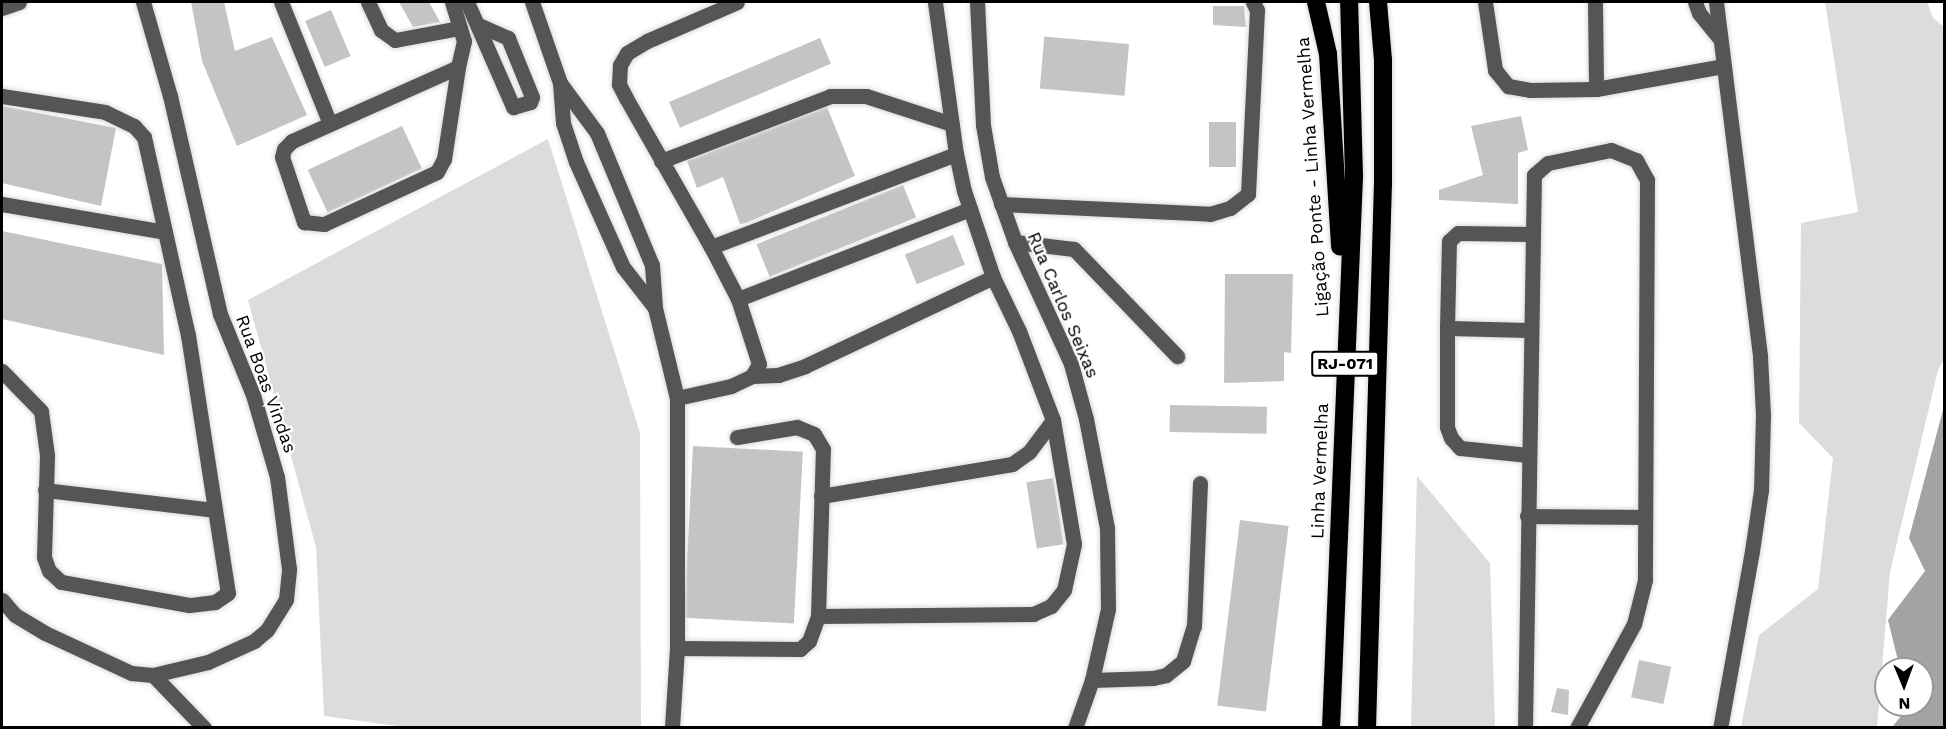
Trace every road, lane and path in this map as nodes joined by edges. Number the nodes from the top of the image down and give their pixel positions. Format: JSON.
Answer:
{"nodes":[{"id":1,"x":19,"y":2,"type":"edge"},
{"id":2,"x":143,"y":2,"type":"edge"},
{"id":3,"x":281,"y":2,"type":"edge"},
{"id":4,"x":368,"y":2,"type":"edge"},
{"id":5,"x":452,"y":2,"type":"edge"},
{"id":6,"x":467,"y":2,"type":"edge"},
{"id":7,"x":532,"y":2,"type":"edge"},
{"id":8,"x":737,"y":2,"type":"edge"},
{"id":9,"x":935,"y":2,"type":"edge"},
{"id":10,"x":977,"y":2,"type":"edge"},
{"id":11,"x":1253,"y":2,"type":"edge"},
{"id":12,"x":1316,"y":2,"type":"edge"},
{"id":13,"x":1349,"y":2,"type":"edge"},
{"id":14,"x":1378,"y":2,"type":"edge"},
{"id":15,"x":1485,"y":2,"type":"edge"},
{"id":16,"x":1594,"y":2,"type":"edge"},
{"id":17,"x":1695,"y":2,"type":"edge"},
{"id":18,"x":1716,"y":2,"type":"edge"},
{"id":19,"x":2,"y":8,"type":"edge"},
{"id":20,"x":479,"y":25,"type":"junction"},
{"id":21,"x":460,"y":28,"type":"junction"},
{"id":22,"x":1720,"y":39,"type":"junction"},
{"id":23,"x":1724,"y":66,"type":"junction"},
{"id":24,"x":458,"y":67,"type":"junction"},
{"id":25,"x":560,"y":83,"type":"junction"},
{"id":26,"x":1596,"y":89,"type":"junction"},
{"id":27,"x":2,"y":96,"type":"edge"},
{"id":28,"x":330,"y":124,"type":"junction"},
{"id":29,"x":952,"y":124,"type":"junction"},
{"id":30,"x":956,"y":154,"type":"junction"},
{"id":31,"x":661,"y":161,"type":"junction"},
{"id":32,"x":2,"y":204,"type":"edge"},
{"id":33,"x":1001,"y":204,"type":"junction"},
{"id":34,"x":970,"y":209,"type":"junction"},
{"id":35,"x":165,"y":232,"type":"junction"},
{"id":36,"x":1532,"y":234,"type":"junction"},
{"id":37,"x":1015,"y":242,"type":"junction"},
{"id":38,"x":711,"y":246,"type":"junction"},
{"id":39,"x":993,"y":277,"type":"junction"},
{"id":40,"x":738,"y":299,"type":"junction"},
{"id":41,"x":655,"y":308,"type":"junction"},
{"id":42,"x":1447,"y":328,"type":"junction"},
{"id":43,"x":1530,"y":330,"type":"junction"},
{"id":44,"x":1346,"y":350,"type":"junction"},
{"id":45,"x":1178,"y":356,"type":"dead end"},
{"id":46,"x":2,"y":371,"type":"edge"},
{"id":47,"x":752,"y":376,"type":"junction"},
{"id":48,"x":677,"y":398,"type":"junction"},
{"id":49,"x":1053,"y":420,"type":"junction"},
{"id":50,"x":737,"y":437,"type":"dead end"},
{"id":51,"x":1528,"y":455,"type":"junction"},
{"id":52,"x":1200,"y":483,"type":"dead end"},
{"id":53,"x":45,"y":490,"type":"junction"},
{"id":54,"x":821,"y":496,"type":"junction"},
{"id":55,"x":215,"y":510,"type":"junction"},
{"id":56,"x":1527,"y":516,"type":"junction"},
{"id":57,"x":1644,"y":517,"type":"junction"},
{"id":58,"x":2,"y":600,"type":"edge"},
{"id":59,"x":818,"y":616,"type":"junction"},
{"id":60,"x":677,"y":648,"type":"junction"},
{"id":61,"x":153,"y":675,"type":"junction"},
{"id":62,"x":1092,"y":680,"type":"junction"},
{"id":63,"x":204,"y":728,"type":"edge"},
{"id":64,"x":672,"y":728,"type":"edge"},
{"id":65,"x":1075,"y":728,"type":"edge"},
{"id":66,"x":1331,"y":728,"type":"edge"},
{"id":67,"x":1367,"y":728,"type":"edge"},
{"id":68,"x":1525,"y":728,"type":"edge"},
{"id":69,"x":1577,"y":728,"type":"edge"},
{"id":70,"x":1720,"y":728,"type":"edge"}],
"edges":[{"from":1,"to":19,"type":"street"},
{"from":2,"to":61,"type":"street","name":"Rua Boas Vindas"},
{"from":3,"to":28,"type":"street"},
{"from":4,"to":21,"type":"street"},
{"from":5,"to":21,"type":"street"},
{"from":6,"to":20,"type":"street"},
{"from":7,"to":25,"type":"street"},
{"from":8,"to":31,"type":"street"},
{"from":9,"to":29,"type":"street"},
{"from":10,"to":33,"type":"street","name":"Rua Carlos Seixas"},
{"from":11,"to":33,"type":"street"},
{"from":12,"to":44,"type":"highway","name":"Ligação Ponte - Linha Vermelha"},
{"from":13,"to":44,"type":"highway","name":"Linha Vermelha","number":"RJ-071"},
{"from":14,"to":67,"type":"highway","number":"RJ-071"},
{"from":15,"to":26,"type":"street"},
{"from":16,"to":26,"type":"street"},
{"from":17,"to":22,"type":"street"},
{"from":18,"to":22,"type":"street"},
{"from":20,"to":20,"type":"street"},
{"from":21,"to":24,"type":"street"},
{"from":22,"to":23,"type":"street"},
{"from":23,"to":26,"type":"street"},
{"from":23,"to":70,"type":"street"},
{"from":24,"to":28,"type":"street"},
{"from":24,"to":28,"type":"street"},
{"from":25,"to":41,"type":"street"},
{"from":25,"to":41,"type":"street"},
{"from":27,"to":35,"type":"street"},
{"from":29,"to":30,"type":"street"},
{"from":29,"to":31,"type":"street"},
{"from":30,"to":34,"type":"street"},
{"from":30,"to":38,"type":"street"},
{"from":31,"to":38,"type":"street"},
{"from":32,"to":35,"type":"street"},
{"from":33,"to":37,"type":"street","name":"Rua Carlos Seixas"},
{"from":34,"to":39,"type":"street"},
{"from":34,"to":40,"type":"street"},
{"from":35,"to":55,"type":"street"},
{"from":36,"to":42,"type":"street"},
{"from":36,"to":43,"type":"street"},
{"from":36,"to":57,"type":"street"},
{"from":37,"to":45,"type":"street"},
{"from":37,"to":62,"type":"street","name":"Rua Carlos Seixas"},
{"from":38,"to":40,"type":"street"},
{"from":39,"to":47,"type":"street"},
{"from":39,"to":49,"type":"street"},
{"from":40,"to":47,"type":"street"},
{"from":41,"to":48,"type":"street"},
{"from":42,"to":43,"type":"street"},
{"from":42,"to":51,"type":"street"},
{"from":43,"to":51,"type":"street"},
{"from":44,"to":66,"type":"highway","name":"Linha Vermelha","number":"RJ-071"},
{"from":46,"to":53,"type":"street"},
{"from":47,"to":48,"type":"street"},
{"from":48,"to":60,"type":"street"},
{"from":49,"to":54,"type":"street"},
{"from":49,"to":59,"type":"street"},
{"from":50,"to":54,"type":"street"},
{"from":51,"to":56,"type":"street"},
{"from":52,"to":62,"type":"street"},
{"from":53,"to":55,"type":"street"},
{"from":53,"to":55,"type":"street"},
{"from":54,"to":59,"type":"street"},
{"from":56,"to":57,"type":"street"},
{"from":56,"to":68,"type":"street"},
{"from":57,"to":69,"type":"street"},
{"from":58,"to":61,"type":"street","name":"Rua Boas Vindas"},
{"from":59,"to":60,"type":"street"},
{"from":60,"to":64,"type":"street"},
{"from":61,"to":63,"type":"street"},
{"from":62,"to":65,"type":"street","name":"Rua Carlos Seixas"}]}
